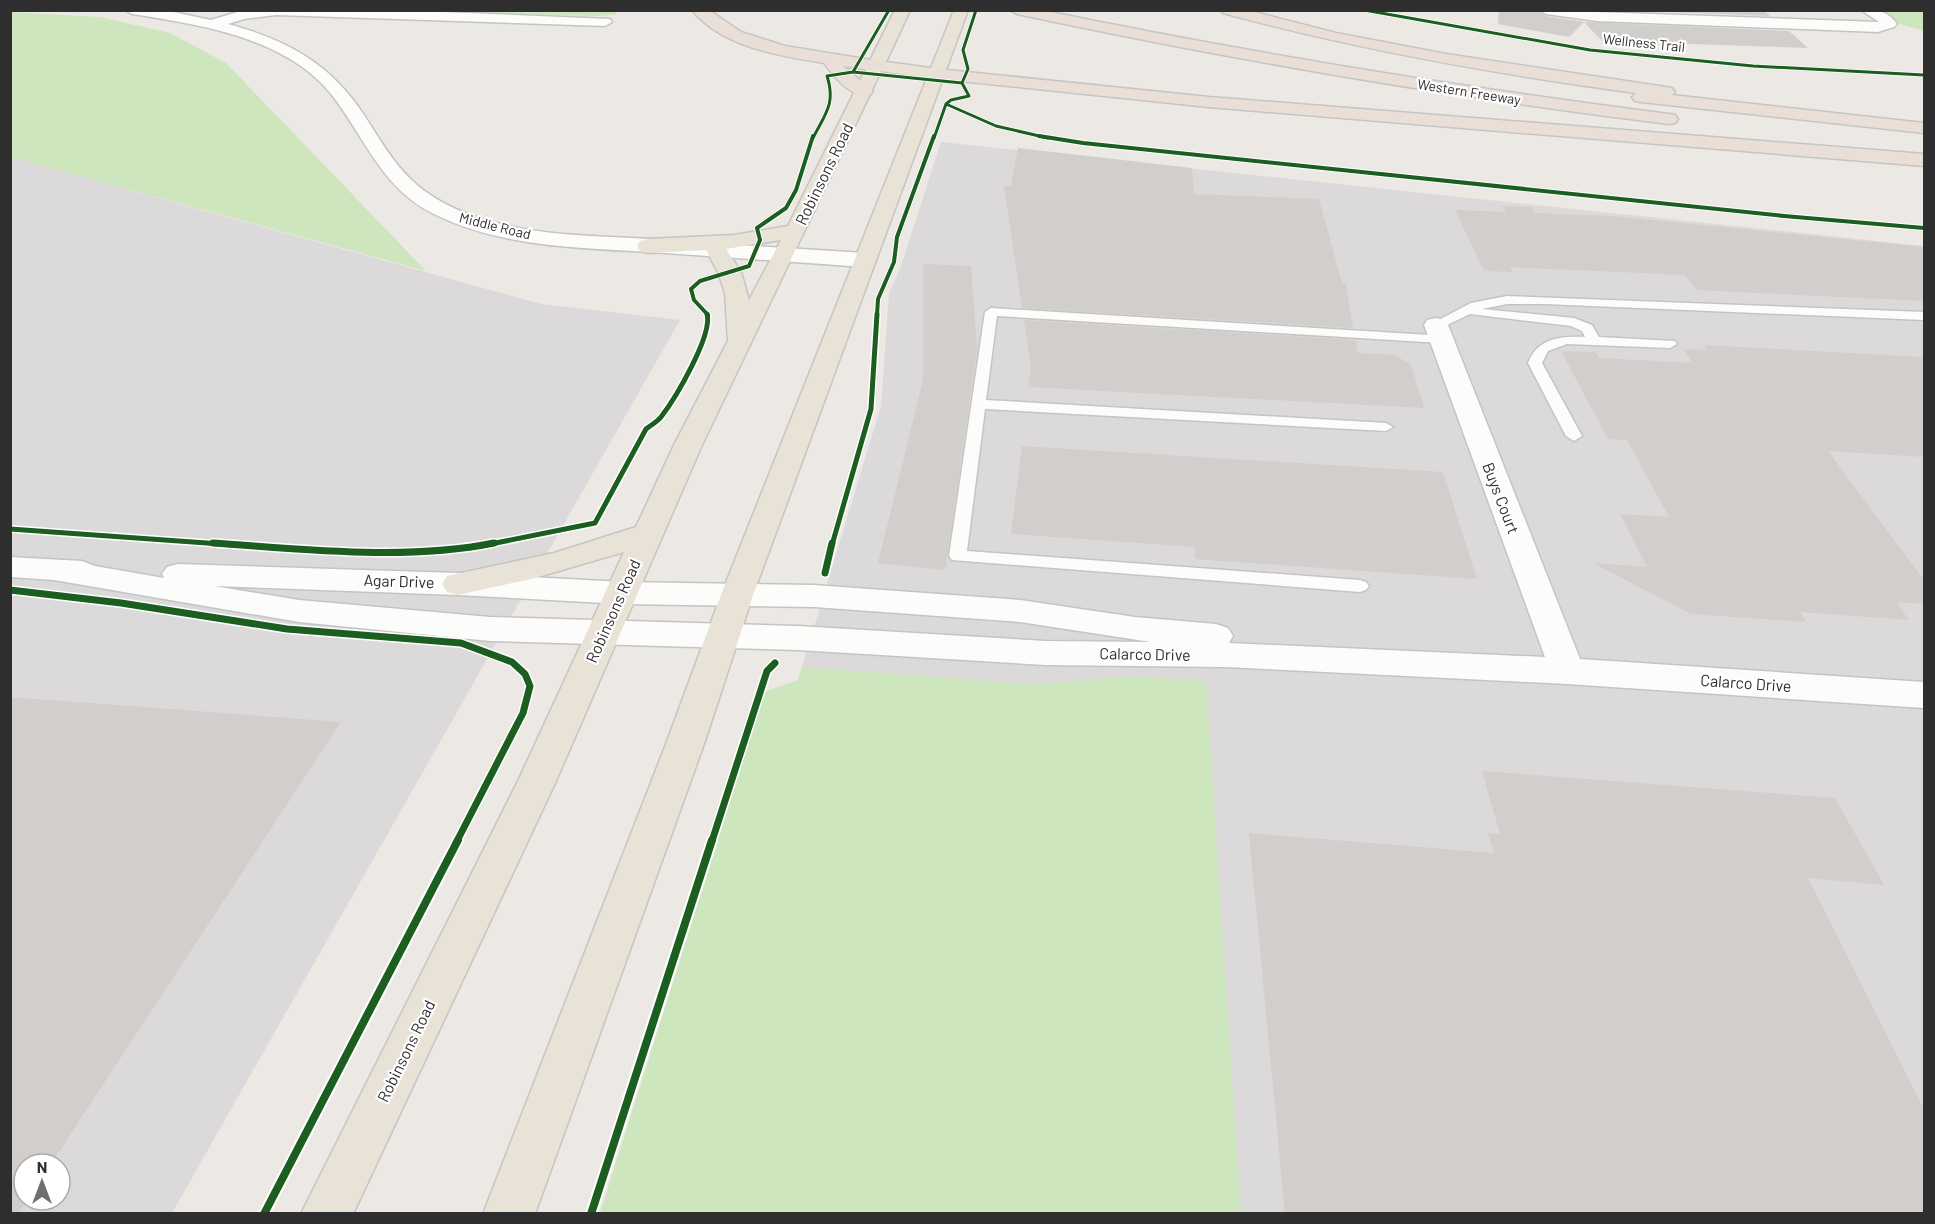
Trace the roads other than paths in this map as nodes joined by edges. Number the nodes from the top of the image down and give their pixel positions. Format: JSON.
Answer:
{"nodes":[{"id":1,"x":132,"y":10,"type":"edge"},
{"id":2,"x":699,"y":10,"type":"edge"},
{"id":3,"x":903,"y":10,"type":"edge"},
{"id":4,"x":961,"y":10,"type":"edge"},
{"id":5,"x":1017,"y":10,"type":"edge"},
{"id":6,"x":1094,"y":10,"type":"edge"},
{"id":7,"x":1228,"y":10,"type":"edge"},
{"id":8,"x":1546,"y":10,"type":"edge"},
{"id":9,"x":1707,"y":15,"type":"edge"},
{"id":10,"x":1875,"y":17,"type":"edge"},
{"id":11,"x":605,"y":22,"type":"dead end"},
{"id":12,"x":209,"y":25,"type":"junction"},
{"id":13,"x":830,"y":60,"type":"junction"},
{"id":14,"x":877,"y":66,"type":"junction"},
{"id":15,"x":937,"y":74,"type":"junction"},
{"id":16,"x":1087,"y":90,"type":"junction"},
{"id":17,"x":864,"y":92,"type":"junction"},
{"id":18,"x":929,"y":93,"type":"junction"},
{"id":19,"x":1687,"y":121,"type":"dead end"},
{"id":20,"x":1924,"y":126,"type":"edge"},
{"id":21,"x":1779,"y":131,"type":"dead end"},
{"id":22,"x":1924,"y":147,"type":"edge"},
{"id":23,"x":1924,"y":160,"type":"edge"},
{"id":24,"x":796,"y":231,"type":"junction"},
{"id":25,"x":648,"y":246,"type":"junction"},
{"id":26,"x":716,"y":251,"type":"junction"},
{"id":27,"x":783,"y":255,"type":"junction"},
{"id":28,"x":864,"y":260,"type":"junction"},
{"id":29,"x":1465,"y":311,"type":"junction"},
{"id":30,"x":1924,"y":316,"type":"edge"},
{"id":31,"x":1438,"y":332,"type":"junction"},
{"id":32,"x":1594,"y":341,"type":"junction"},
{"id":33,"x":740,"y":342,"type":"junction"},
{"id":34,"x":1670,"y":344,"type":"dead end"},
{"id":35,"x":979,"y":404,"type":"junction"},
{"id":36,"x":1386,"y":427,"type":"dead end"},
{"id":37,"x":1574,"y":436,"type":"dead end"},
{"id":38,"x":648,"y":533,"type":"junction"},
{"id":39,"x":10,"y":567,"type":"edge"},
{"id":40,"x":60,"y":571,"type":"junction"},
{"id":41,"x":458,"y":584,"type":"junction"},
{"id":42,"x":1360,"y":586,"type":"dead end"},
{"id":43,"x":623,"y":593,"type":"junction"},
{"id":44,"x":737,"y":595,"type":"junction"},
{"id":45,"x":603,"y":634,"type":"junction"},
{"id":46,"x":722,"y":636,"type":"junction"},
{"id":47,"x":1567,"y":671,"type":"junction"},
{"id":48,"x":1924,"y":695,"type":"edge"},
{"id":49,"x":326,"y":1214,"type":"edge"},
{"id":50,"x":509,"y":1214,"type":"edge"}],
"edges":[{"from":1,"to":12,"type":"street","name":"Middle Road"},
{"from":2,"to":13,"type":"highway"},
{"from":3,"to":14,"type":"highway","name":"Robinsons Road"},
{"from":4,"to":15,"type":"highway"},
{"from":5,"to":19,"type":"highway","name":"Western Freeway"},
{"from":6,"to":20,"type":"highway","name":"Western Freeway"},
{"from":7,"to":20,"type":"highway"},
{"from":8,"to":9,"type":"street"},
{"from":9,"to":10,"type":"street"},
{"from":11,"to":12,"type":"street"},
{"from":12,"to":25,"type":"street","name":"Middle Road"},
{"from":13,"to":14,"type":"highway"},
{"from":13,"to":17,"type":"highway"},
{"from":14,"to":15,"type":"highway"},
{"from":14,"to":17,"type":"highway","name":"Robinsons Road"},
{"from":15,"to":16,"type":"highway"},
{"from":15,"to":18,"type":"highway"},
{"from":16,"to":18,"type":"highway"},
{"from":16,"to":23,"type":"highway"},
{"from":17,"to":24,"type":"highway","name":"Robinsons Road"},
{"from":18,"to":28,"type":"highway"},
{"from":21,"to":22,"type":"highway"},
{"from":24,"to":25,"type":"highway"},
{"from":24,"to":27,"type":"highway","name":"Robinsons Road"},
{"from":25,"to":26,"type":"street","name":"Middle Road"},
{"from":26,"to":27,"type":"street","name":"Middle Road"},
{"from":26,"to":33,"type":"highway"},
{"from":27,"to":28,"type":"street","name":"Middle Road"},
{"from":27,"to":33,"type":"highway","name":"Robinsons Road"},
{"from":28,"to":44,"type":"highway"},
{"from":29,"to":30,"type":"lane"},
{"from":29,"to":31,"type":"lane"},
{"from":29,"to":32,"type":"lane"},
{"from":31,"to":35,"type":"lane"},
{"from":31,"to":47,"type":"street","name":"Buys Court"},
{"from":32,"to":34,"type":"lane"},
{"from":32,"to":37,"type":"lane"},
{"from":33,"to":38,"type":"highway","name":"Robinsons Road"},
{"from":35,"to":36,"type":"lane"},
{"from":35,"to":42,"type":"lane"},
{"from":38,"to":41,"type":"highway"},
{"from":38,"to":43,"type":"highway","name":"Robinsons Road"},
{"from":39,"to":40,"type":"street","name":"Agar Drive"},
{"from":40,"to":41,"type":"street","name":"Agar Drive"},
{"from":40,"to":45,"type":"street","name":"Agar Drive"},
{"from":41,"to":43,"type":"street","name":"Agar Drive"},
{"from":43,"to":44,"type":"street","name":"Agar Drive"},
{"from":43,"to":45,"type":"highway","name":"Robinsons Road"},
{"from":44,"to":46,"type":"highway"},
{"from":44,"to":47,"type":"street","name":"Calarco Drive"},
{"from":45,"to":46,"type":"street","name":"Agar Drive"},
{"from":45,"to":49,"type":"highway","name":"Robinsons Road"},
{"from":46,"to":47,"type":"street","name":"Calarco Drive"},
{"from":46,"to":50,"type":"highway"},
{"from":47,"to":48,"type":"street","name":"Calarco Drive"}]}
